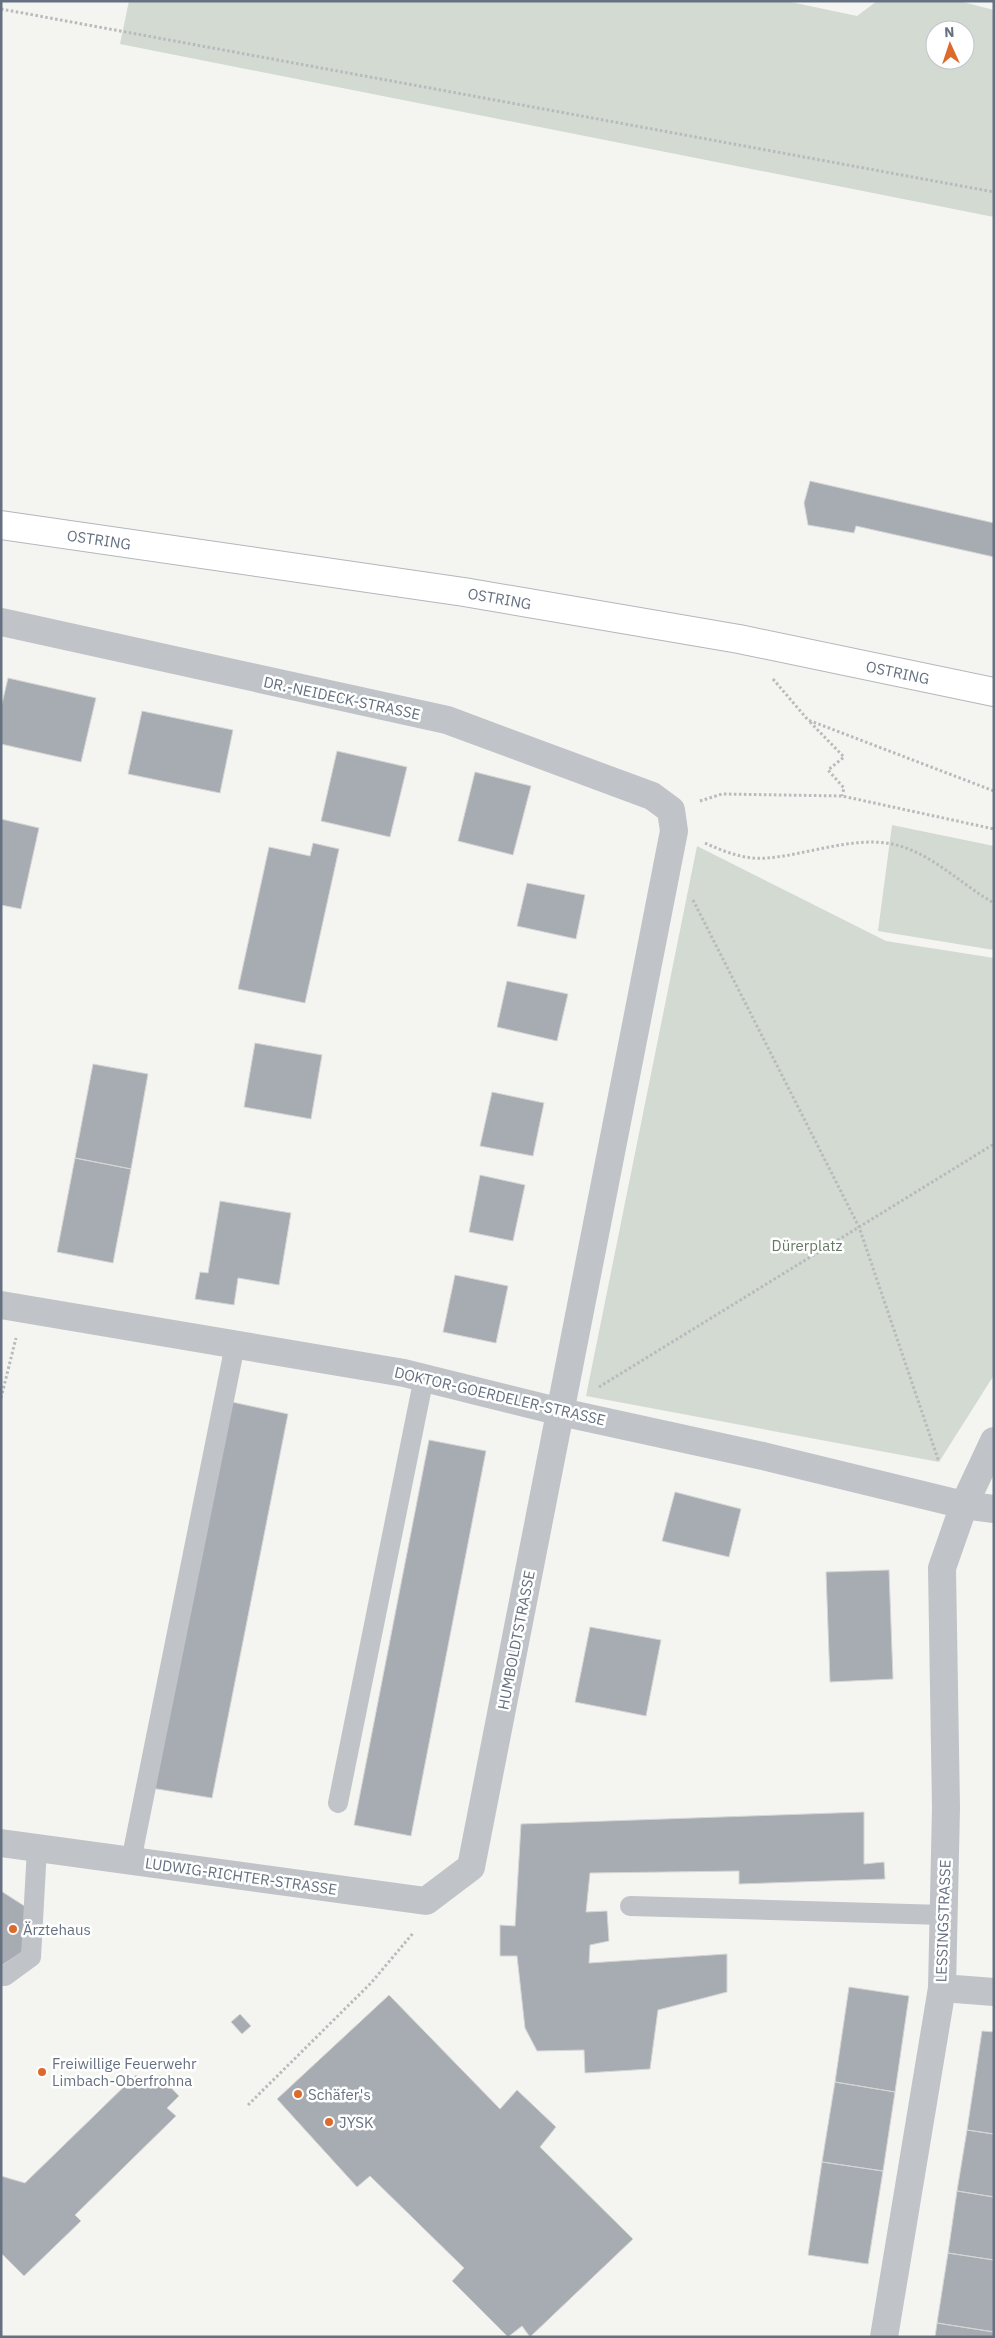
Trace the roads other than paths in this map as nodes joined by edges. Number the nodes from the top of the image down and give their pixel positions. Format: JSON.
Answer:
{"nodes":[{"id":1,"x":1,"y":525,"type":"edge"},
{"id":2,"x":1,"y":622,"type":"edge"},
{"id":3,"x":994,"y":692,"type":"edge"},
{"id":4,"x":13,"y":1307,"type":"edge"},
{"id":5,"x":235,"y":1345,"type":"junction"},
{"id":6,"x":424,"y":1377,"type":"junction"},
{"id":7,"x":561,"y":1412,"type":"junction"},
{"id":8,"x":994,"y":1441,"type":"edge"},
{"id":9,"x":964,"y":1504,"type":"junction"},
{"id":10,"x":994,"y":1509,"type":"edge"},
{"id":11,"x":338,"y":1803,"type":"dead end"},
{"id":12,"x":1,"y":1842,"type":"edge"},
{"id":13,"x":37,"y":1848,"type":"junction"},
{"id":14,"x":131,"y":1861,"type":"junction"},
{"id":15,"x":471,"y":1868,"type":"joint"},
{"id":16,"x":630,"y":1906,"type":"dead end"},
{"id":17,"x":944,"y":1916,"type":"junction"},
{"id":18,"x":1,"y":1975,"type":"edge"},
{"id":19,"x":942,"y":1988,"type":"junction"},
{"id":20,"x":994,"y":1992,"type":"edge"},
{"id":21,"x":884,"y":2337,"type":"edge"}],
"edges":[{"from":1,"to":3,"type":"main road","name":"OSTRING"},
{"from":2,"to":7,"type":"street","name":"DR.-NEIDECK-STRASSE"},
{"from":4,"to":5,"type":"street","name":"DOKTOR-GOERDELER-STRASSE"},
{"from":5,"to":6,"type":"street","name":"DOKTOR-GOERDELER-STRASSE"},
{"from":5,"to":14,"type":"lane"},
{"from":6,"to":7,"type":"street","name":"DOKTOR-GOERDELER-STRASSE"},
{"from":6,"to":11,"type":"lane"},
{"from":7,"to":9,"type":"street","name":"DOKTOR-GOERDELER-STRASSE"},
{"from":7,"to":15,"type":"street","name":"HUMBOLDTSTRASSE"},
{"from":8,"to":9,"type":"street"},
{"from":9,"to":10,"type":"street","name":"DOKTOR-GOERDELER-STRASSE"},
{"from":9,"to":17,"type":"street","name":"LESSINGSTRASSE"},
{"from":12,"to":13,"type":"street","name":"LUDWIG-RICHTER-STRASSE"},
{"from":13,"to":14,"type":"street","name":"LUDWIG-RICHTER-STRASSE"},
{"from":13,"to":18,"type":"lane"},
{"from":14,"to":15,"type":"street","name":"LUDWIG-RICHTER-STRASSE"},
{"from":16,"to":17,"type":"lane"},
{"from":17,"to":19,"type":"street","name":"LESSINGSTRASSE"},
{"from":19,"to":20,"type":"street"},
{"from":19,"to":21,"type":"street","name":"LESSINGSTRASSE"}]}
